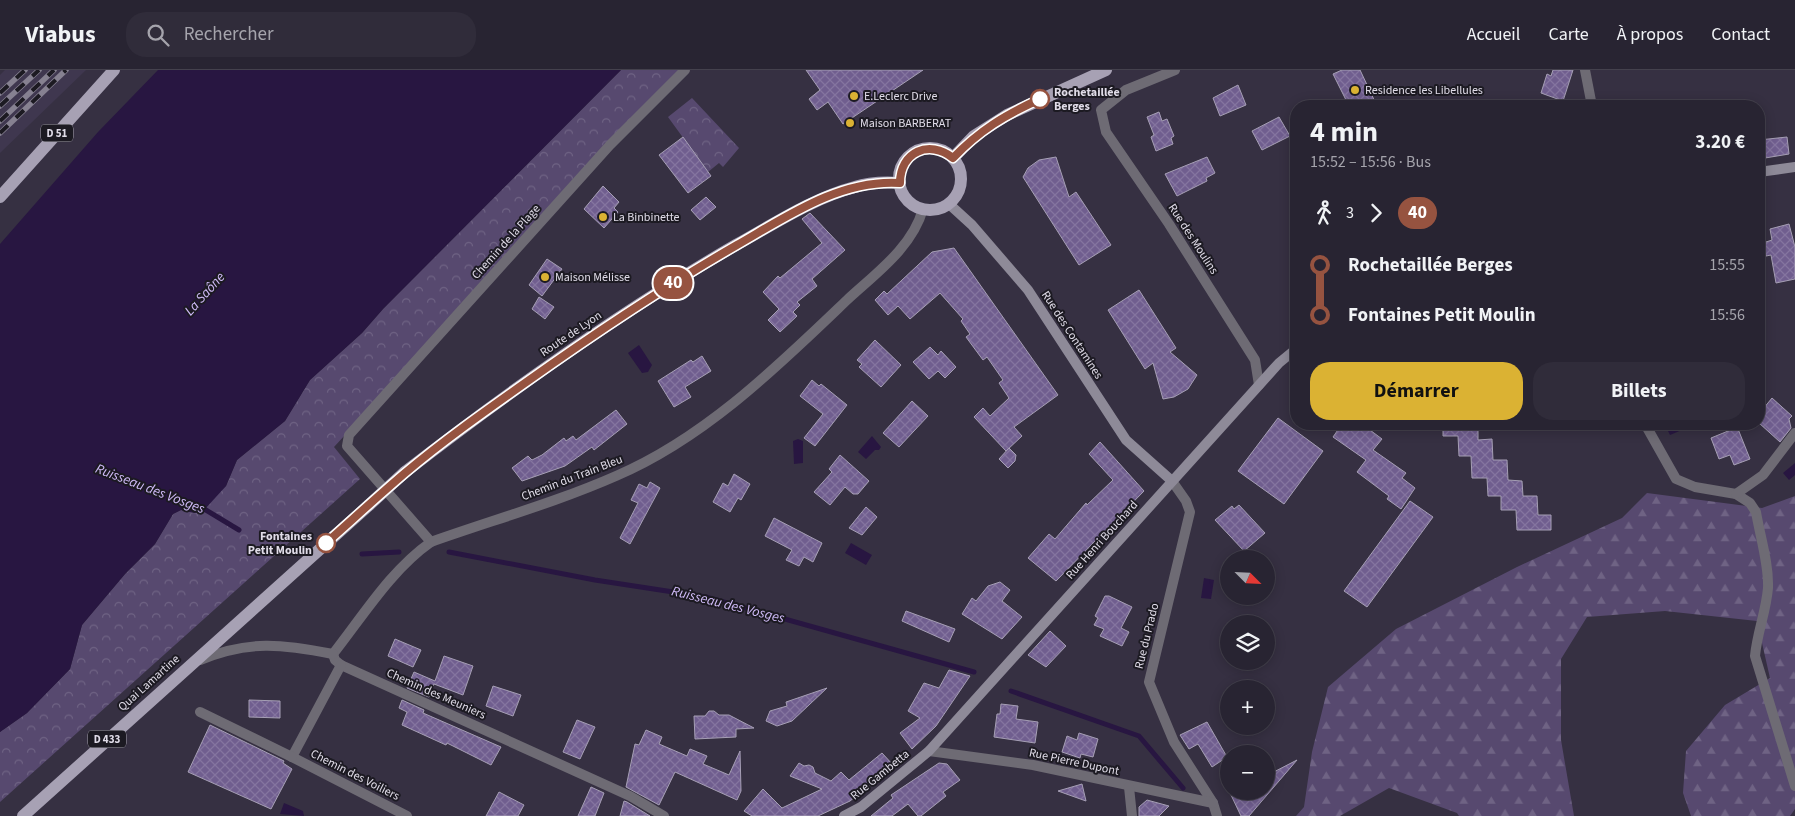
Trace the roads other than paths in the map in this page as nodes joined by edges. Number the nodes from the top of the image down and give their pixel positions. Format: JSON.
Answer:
{"nodes":[{"id":1,"x":114,"y":70,"type":"edge"},
{"id":2,"x":685,"y":70,"type":"edge"},
{"id":3,"x":1106,"y":70,"type":"edge"},
{"id":4,"x":1175,"y":70,"type":"edge"},
{"id":5,"x":1585,"y":70,"type":"edge"},
{"id":6,"x":1591,"y":100,"type":"edge"},
{"id":7,"x":953,"y":158,"type":"junction"},
{"id":8,"x":1795,"y":167,"type":"edge"},
{"id":9,"x":1765,"y":171,"type":"edge"},
{"id":10,"x":900,"y":183,"type":"junction"},
{"id":11,"x":0,"y":197,"type":"edge"},
{"id":12,"x":949,"y":204,"type":"junction"},
{"id":13,"x":923,"y":209,"type":"junction"},
{"id":14,"x":1290,"y":354,"type":"edge"},
{"id":15,"x":1259,"y":385,"type":"junction"},
{"id":16,"x":1648,"y":430,"type":"edge"},
{"id":17,"x":1795,"y":433,"type":"edge"},
{"id":18,"x":1172,"y":481,"type":"junction"},
{"id":19,"x":1736,"y":494,"type":"junction"},
{"id":20,"x":431,"y":542,"type":"junction"},
{"id":21,"x":294,"y":572,"type":"joint"},
{"id":22,"x":333,"y":654,"type":"junction"},
{"id":23,"x":192,"y":663,"type":"junction"},
{"id":24,"x":341,"y":665,"type":"junction"},
{"id":25,"x":200,"y":712,"type":"dead end"},
{"id":26,"x":929,"y":751,"type":"junction"},
{"id":27,"x":292,"y":757,"type":"junction"},
{"id":28,"x":1795,"y":786,"type":"edge"},
{"id":29,"x":1129,"y":787,"type":"junction"},
{"id":30,"x":1213,"y":804,"type":"junction"},
{"id":31,"x":23,"y":816,"type":"edge"},
{"id":32,"x":407,"y":816,"type":"edge"},
{"id":33,"x":664,"y":816,"type":"edge"},
{"id":34,"x":844,"y":816,"type":"edge"},
{"id":35,"x":1132,"y":816,"type":"edge"},
{"id":36,"x":1217,"y":816,"type":"edge"}],
"edges":[{"from":1,"to":11,"type":"main road","number":"D 51"},
{"from":2,"to":20,"type":"street","name":"Chemin de la Plage"},
{"from":3,"to":7,"type":"main road"},
{"from":4,"to":15,"type":"street","name":"Rue des Moulins"},
{"from":5,"to":6,"type":"street"},
{"from":7,"to":10,"type":"main road"},
{"from":7,"to":12,"type":"main road"},
{"from":8,"to":9,"type":"street"},
{"from":10,"to":13,"type":"main road"},
{"from":10,"to":21,"type":"main road","name":"Route de Lyon","number":"D 433","bridge":true},
{"from":12,"to":13,"type":"main road"},
{"from":12,"to":18,"type":"street","name":"Rue des Contamines"},
{"from":13,"to":20,"type":"street","name":"Chemin du Train Bleu"},
{"from":14,"to":15,"type":"street","name":"Rue Henri Bouchard"},
{"from":15,"to":18,"type":"street","name":"Rue Henri Bouchard"},
{"from":16,"to":19,"type":"street"},
{"from":17,"to":19,"type":"street"},
{"from":18,"to":26,"type":"street","name":"Rue Henri Bouchard"},
{"from":18,"to":30,"type":"street","name":"Rue du Prado"},
{"from":19,"to":28,"type":"street"},
{"from":20,"to":22,"type":"street","name":"Chemin du Train Bleu"},
{"from":21,"to":23,"type":"main road","name":"Quai Lamartine","number":"D 433"},
{"from":22,"to":23,"type":"street"},
{"from":22,"to":24,"type":"street","name":"Chemin des Meuniers"},
{"from":23,"to":31,"type":"main road","name":"Quai Lamartine","number":"D 433"},
{"from":24,"to":27,"type":"street","name":"Chemin des Voiliers"},
{"from":24,"to":33,"type":"street","name":"Chemin des Meuniers"},
{"from":25,"to":27,"type":"street","name":"Chemin des Voiliers"},
{"from":26,"to":29,"type":"street","name":"Rue Pierre Dupont"},
{"from":26,"to":34,"type":"street","name":"Rue Gambetta"},
{"from":27,"to":32,"type":"street","name":"Chemin des Voiliers"},
{"from":29,"to":30,"type":"street","name":"Rue Pierre Dupont"},
{"from":29,"to":35,"type":"street"},
{"from":30,"to":36,"type":"street","name":"Rue du Prado"}]}
